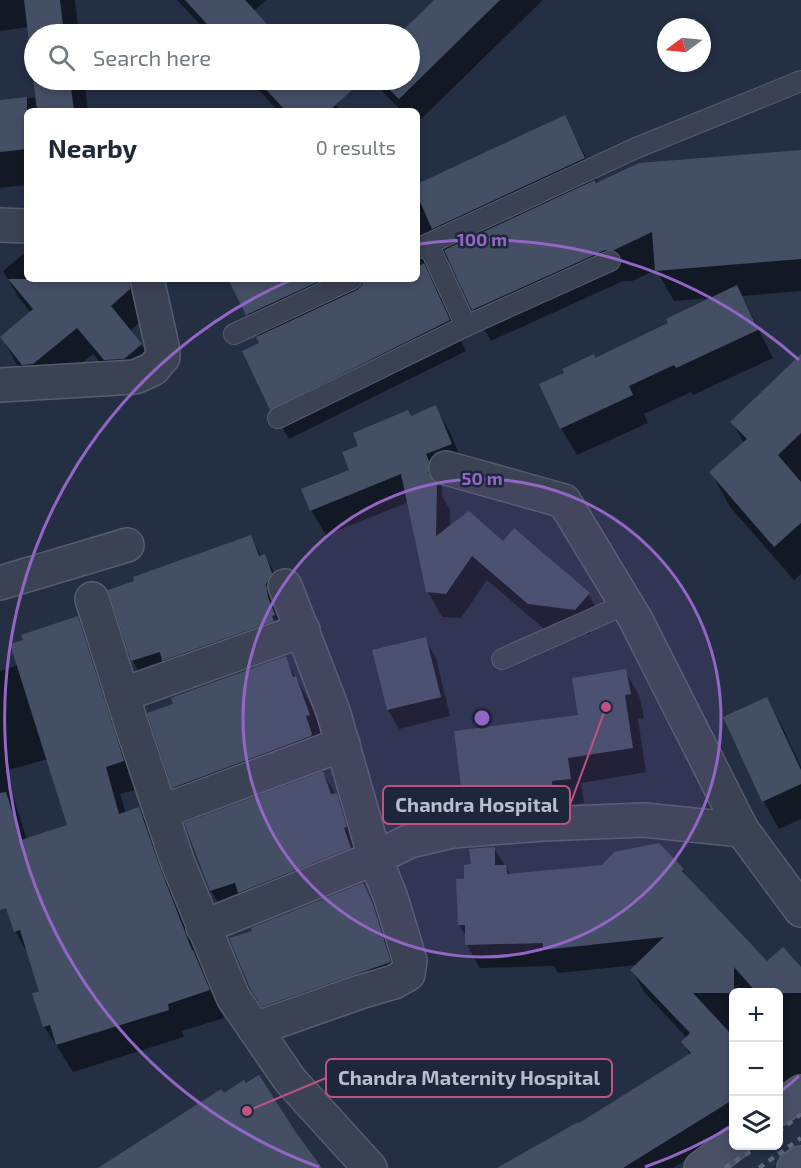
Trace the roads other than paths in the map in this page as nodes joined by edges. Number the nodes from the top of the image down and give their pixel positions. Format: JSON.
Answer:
{"nodes":[{"id":1,"x":801,"y":81,"type":"edge"},
{"id":2,"x":0,"y":225,"type":"edge"},
{"id":3,"x":24,"y":226,"type":"edge"},
{"id":4,"x":422,"y":246,"type":"edge"},
{"id":5,"x":610,"y":261,"type":"dead end"},
{"id":6,"x":148,"y":282,"type":"edge"},
{"id":7,"x":346,"y":282,"type":"edge"},
{"id":8,"x":466,"y":326,"type":"junction"},
{"id":9,"x":234,"y":334,"type":"dead end"},
{"id":10,"x":0,"y":386,"type":"edge"},
{"id":11,"x":278,"y":418,"type":"dead end"},
{"id":12,"x":446,"y":468,"type":"dead end"},
{"id":13,"x":127,"y":545,"type":"dead end"},
{"id":14,"x":0,"y":583,"type":"edge"},
{"id":15,"x":285,"y":586,"type":"dead end"},
{"id":16,"x":92,"y":599,"type":"dead end"},
{"id":17,"x":626,"y":604,"type":"junction"},
{"id":18,"x":303,"y":630,"type":"junction"},
{"id":19,"x":502,"y":659,"type":"dead end"},
{"id":20,"x":122,"y":695,"type":"junction"},
{"id":21,"x":343,"y":744,"type":"junction"},
{"id":22,"x":160,"y":812,"type":"junction"},
{"id":23,"x":742,"y":830,"type":"junction"},
{"id":24,"x":375,"y":858,"type":"junction"},
{"id":25,"x":801,"y":910,"type":"edge"},
{"id":26,"x":203,"y":927,"type":"junction"},
{"id":27,"x":255,"y":1029,"type":"junction"},
{"id":28,"x":801,"y":1092,"type":"edge"},
{"id":29,"x":783,"y":1105,"type":"edge"},
{"id":30,"x":729,"y":1147,"type":"edge"},
{"id":31,"x":801,"y":1163,"type":"edge"},
{"id":32,"x":370,"y":1168,"type":"edge"},
{"id":33,"x":701,"y":1168,"type":"edge"},
{"id":34,"x":794,"y":1168,"type":"edge"}],
"edges":[{"from":1,"to":4,"type":"lane"},
{"from":2,"to":3,"type":"street"},
{"from":4,"to":8,"type":"lane"},
{"from":5,"to":8,"type":"lane"},
{"from":6,"to":10,"type":"street"},
{"from":7,"to":9,"type":"lane"},
{"from":8,"to":11,"type":"lane"},
{"from":12,"to":17,"type":"street"},
{"from":13,"to":14,"type":"street"},
{"from":15,"to":18,"type":"street"},
{"from":16,"to":20,"type":"street"},
{"from":17,"to":19,"type":"lane"},
{"from":17,"to":23,"type":"street"},
{"from":18,"to":20,"type":"street"},
{"from":18,"to":21,"type":"street"},
{"from":20,"to":22,"type":"street"},
{"from":21,"to":22,"type":"street"},
{"from":21,"to":24,"type":"street"},
{"from":22,"to":26,"type":"street"},
{"from":23,"to":24,"type":"street"},
{"from":23,"to":25,"type":"street"},
{"from":24,"to":26,"type":"street"},
{"from":24,"to":27,"type":"street"},
{"from":26,"to":27,"type":"street"},
{"from":27,"to":32,"type":"street"},
{"from":28,"to":29,"type":"main road"},
{"from":30,"to":33,"type":"main road"},
{"from":31,"to":34,"type":"main road"}]}
